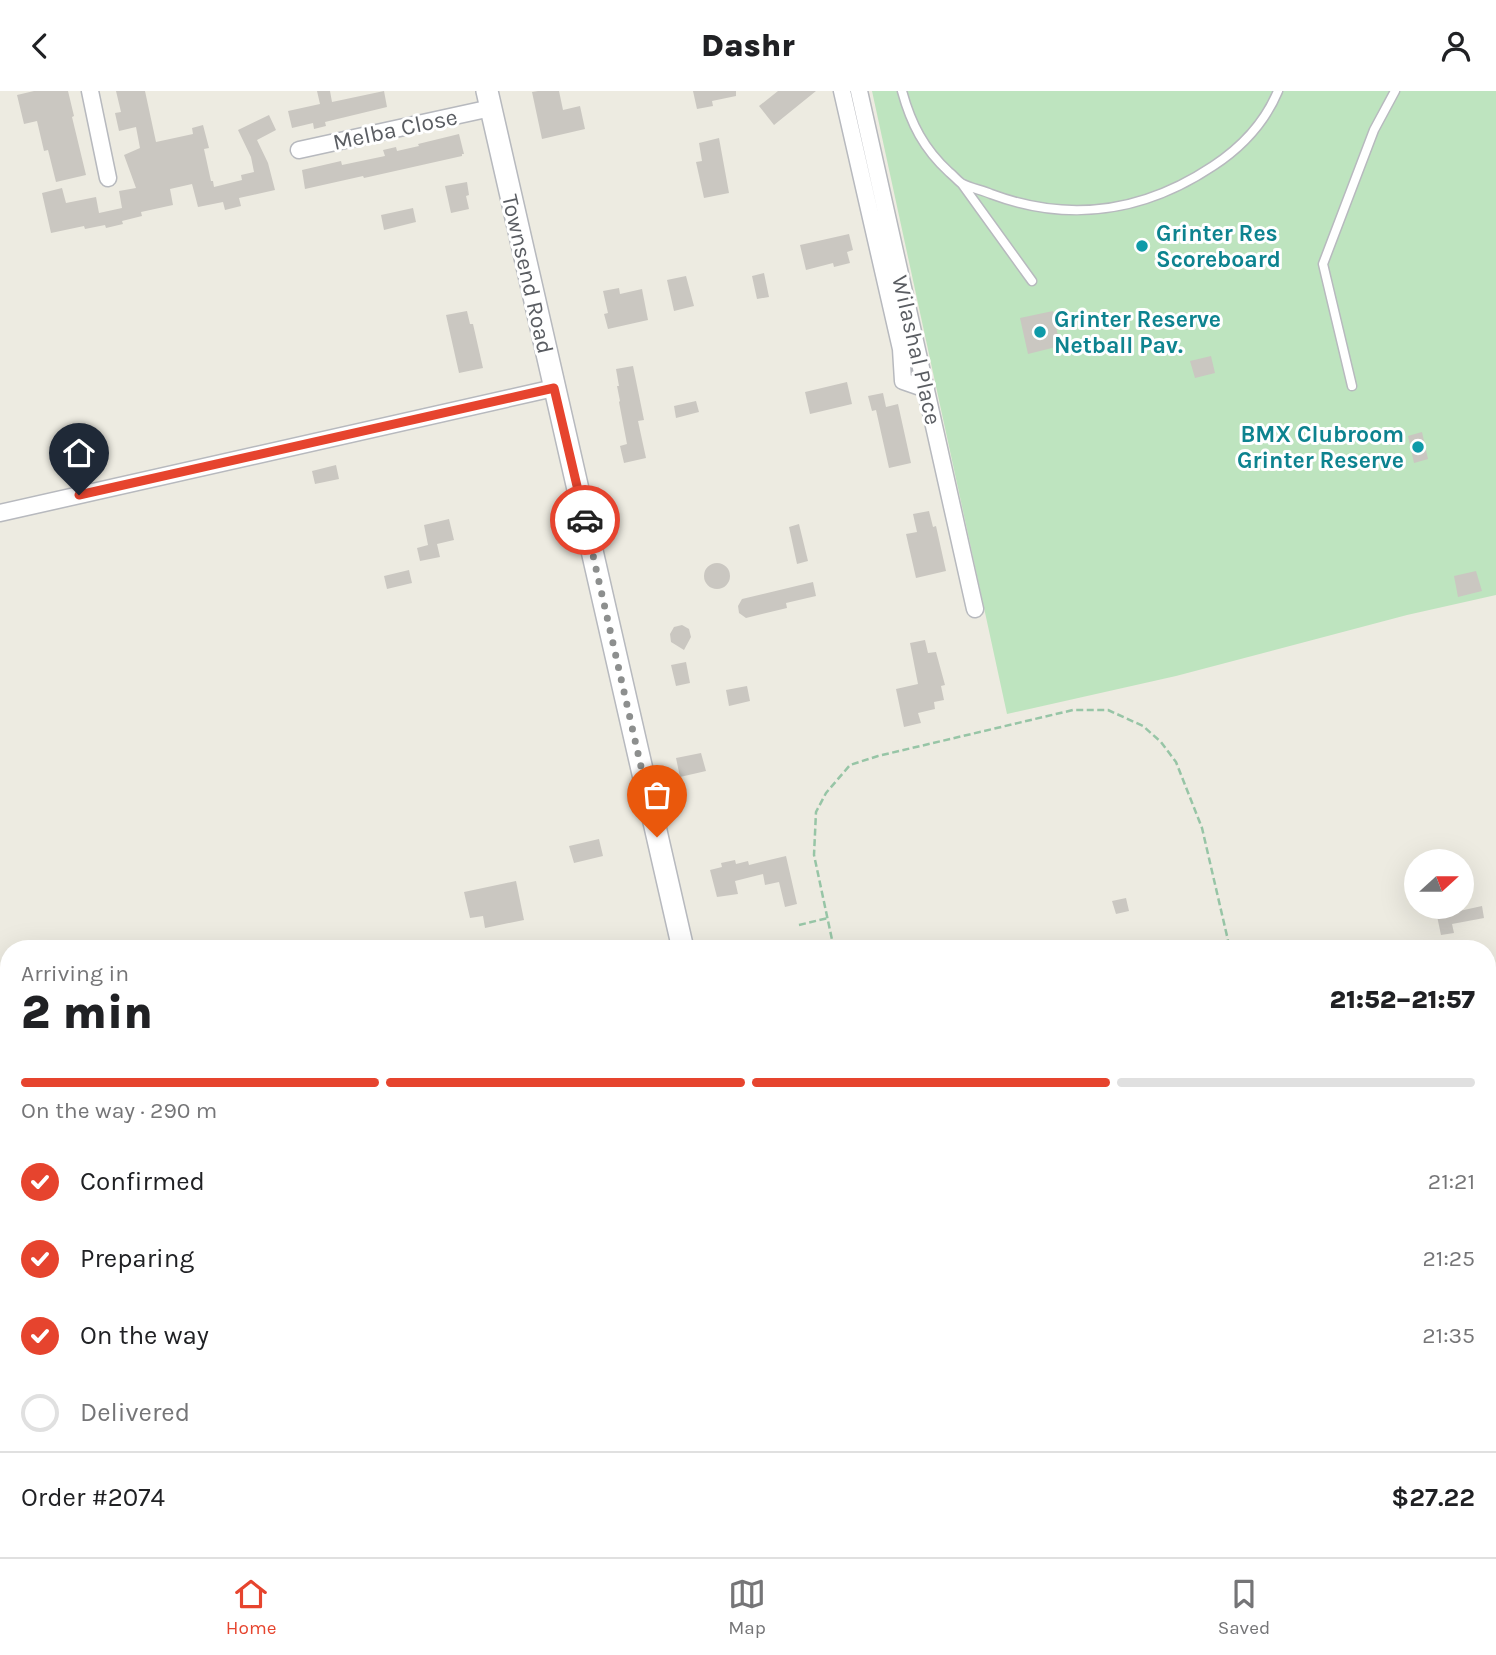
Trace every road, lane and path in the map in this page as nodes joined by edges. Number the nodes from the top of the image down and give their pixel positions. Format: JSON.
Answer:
{"nodes":[{"id":1,"x":90,"y":91,"type":"edge"},
{"id":2,"x":842,"y":91,"type":"edge"},
{"id":3,"x":859,"y":91,"type":"edge"},
{"id":4,"x":902,"y":91,"type":"edge"},
{"id":5,"x":1279,"y":91,"type":"edge"},
{"id":6,"x":1395,"y":91,"type":"edge"},
{"id":7,"x":489,"y":99,"type":"edge"},
{"id":8,"x":299,"y":150,"type":"dead end"},
{"id":9,"x":108,"y":178,"type":"dead end"},
{"id":10,"x":961,"y":183,"type":"junction"},
{"id":11,"x":1032,"y":281,"type":"dead end"},
{"id":12,"x":1352,"y":386,"type":"dead end"},
{"id":13,"x":554,"y":388,"type":"junction"},
{"id":14,"x":926,"y":389,"type":"junction"},
{"id":15,"x":0,"y":513,"type":"edge"},
{"id":16,"x":975,"y":609,"type":"dead end"},
{"id":17,"x":828,"y":918,"type":"junction"},
{"id":18,"x":799,"y":925,"type":"dead end"},
{"id":19,"x":680,"y":940,"type":"edge"},
{"id":20,"x":832,"y":940,"type":"edge"},
{"id":21,"x":1228,"y":940,"type":"edge"}],
"edges":[{"from":1,"to":9,"type":"street"},
{"from":2,"to":14,"type":"street"},
{"from":3,"to":14,"type":"street","name":"Wilashal Place"},
{"from":4,"to":10,"type":"lane"},
{"from":5,"to":10,"type":"lane"},
{"from":6,"to":12,"type":"lane"},
{"from":7,"to":8,"type":"street","name":"Melba Close"},
{"from":7,"to":13,"type":"street","name":"Townsend Road"},
{"from":10,"to":11,"type":"lane"},
{"from":13,"to":15,"type":"street"},
{"from":13,"to":19,"type":"street","name":"Townsend Road"},
{"from":14,"to":16,"type":"street","name":"Wilashal Place"},
{"from":17,"to":18,"type":"path"},
{"from":17,"to":20,"type":"path"},
{"from":17,"to":21,"type":"path"}]}
